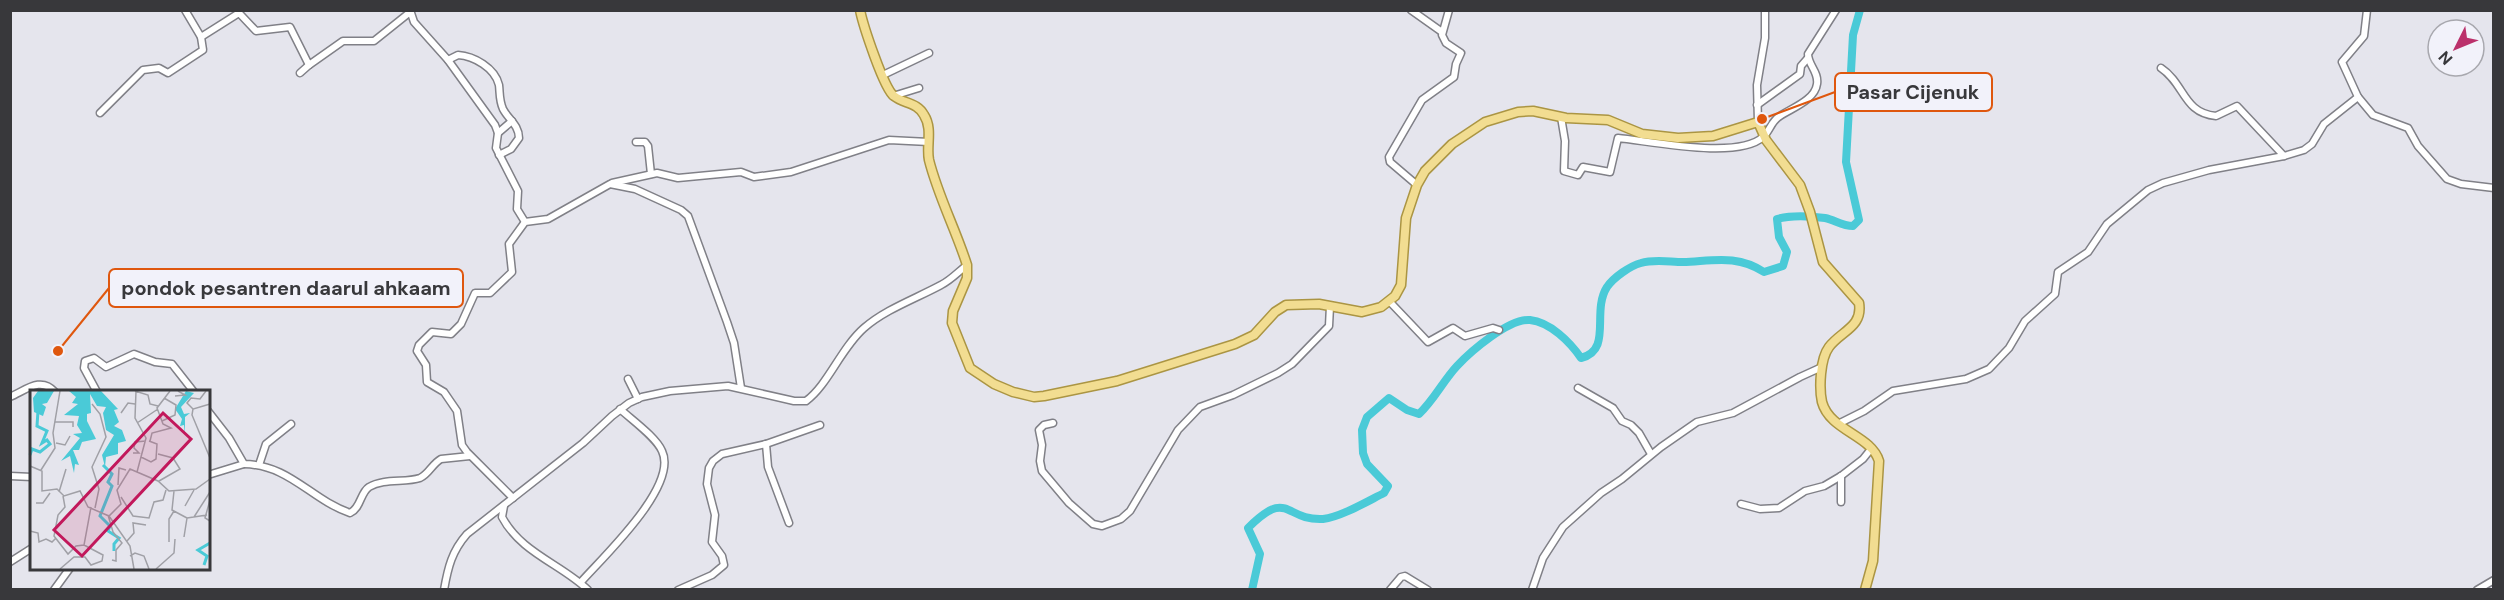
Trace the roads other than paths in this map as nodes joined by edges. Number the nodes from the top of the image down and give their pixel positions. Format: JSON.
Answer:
{"nodes":[{"id":1,"x":185,"y":10,"type":"edge"},
{"id":2,"x":860,"y":10,"type":"edge"},
{"id":3,"x":1411,"y":10,"type":"edge"},
{"id":4,"x":1449,"y":10,"type":"edge"},
{"id":5,"x":1765,"y":10,"type":"edge"},
{"id":6,"x":1836,"y":10,"type":"edge"},
{"id":7,"x":2367,"y":10,"type":"edge"},
{"id":8,"x":409,"y":12,"type":"edge"},
{"id":9,"x":1442,"y":32,"type":"junction"},
{"id":10,"x":201,"y":37,"type":"junction"},
{"id":11,"x":929,"y":53,"type":"dead end"},
{"id":12,"x":1808,"y":57,"type":"junction"},
{"id":13,"x":448,"y":60,"type":"junction"},
{"id":14,"x":309,"y":65,"type":"junction"},
{"id":15,"x":2162,"y":68,"type":"dead end"},
{"id":16,"x":300,"y":73,"type":"dead end"},
{"id":17,"x":883,"y":75,"type":"junction"},
{"id":18,"x":919,"y":88,"type":"dead end"},
{"id":19,"x":893,"y":96,"type":"junction"},
{"id":20,"x":2358,"y":97,"type":"junction"},
{"id":21,"x":1757,"y":105,"type":"junction"},
{"id":22,"x":100,"y":114,"type":"dead end"},
{"id":23,"x":512,"y":121,"type":"junction"},
{"id":24,"x":1758,"y":122,"type":"junction"},
{"id":25,"x":1562,"y":123,"type":"junction"},
{"id":26,"x":498,"y":134,"type":"junction"},
{"id":27,"x":1764,"y":137,"type":"junction"},
{"id":28,"x":636,"y":142,"type":"dead end"},
{"id":29,"x":929,"y":142,"type":"junction"},
{"id":30,"x":499,"y":155,"type":"junction"},
{"id":31,"x":2284,"y":156,"type":"junction"},
{"id":32,"x":651,"y":174,"type":"junction"},
{"id":33,"x":610,"y":184,"type":"junction"},
{"id":34,"x":1417,"y":185,"type":"junction"},
{"id":35,"x":2493,"y":188,"type":"edge"},
{"id":36,"x":525,"y":222,"type":"junction"},
{"id":37,"x":967,"y":265,"type":"junction"},
{"id":38,"x":1390,"y":302,"type":"junction"},
{"id":39,"x":1330,"y":306,"type":"junction"},
{"id":40,"x":1498,"y":330,"type":"dead end"},
{"id":41,"x":1823,"y":367,"type":"junction"},
{"id":42,"x":628,"y":379,"type":"dead end"},
{"id":43,"x":741,"y":388,"type":"junction"},
{"id":44,"x":1578,"y":388,"type":"dead end"},
{"id":45,"x":53,"y":390,"type":"edge"},
{"id":46,"x":96,"y":390,"type":"edge"},
{"id":47,"x":192,"y":390,"type":"edge"},
{"id":48,"x":10,"y":397,"type":"edge"},
{"id":49,"x":638,"y":399,"type":"junction"},
{"id":50,"x":620,"y":410,"type":"junction"},
{"id":51,"x":210,"y":414,"type":"edge"},
{"id":52,"x":1053,"y":423,"type":"dead end"},
{"id":53,"x":291,"y":424,"type":"dead end"},
{"id":54,"x":1838,"y":424,"type":"junction"},
{"id":55,"x":820,"y":425,"type":"dead end"},
{"id":56,"x":766,"y":444,"type":"junction"},
{"id":57,"x":1871,"y":449,"type":"junction"},
{"id":58,"x":1651,"y":454,"type":"junction"},
{"id":59,"x":470,"y":456,"type":"junction"},
{"id":60,"x":244,"y":464,"type":"junction"},
{"id":61,"x":259,"y":465,"type":"junction"},
{"id":62,"x":210,"y":474,"type":"edge"},
{"id":63,"x":10,"y":476,"type":"edge"},
{"id":64,"x":1840,"y":476,"type":"junction"},
{"id":65,"x":30,"y":477,"type":"edge"},
{"id":66,"x":513,"y":498,"type":"junction"},
{"id":67,"x":1841,"y":502,"type":"dead end"},
{"id":68,"x":1741,"y":504,"type":"dead end"},
{"id":69,"x":505,"y":506,"type":"junction"},
{"id":70,"x":789,"y":523,"type":"dead end"},
{"id":71,"x":30,"y":549,"type":"edge"},
{"id":72,"x":10,"y":561,"type":"edge"},
{"id":73,"x":69,"y":570,"type":"edge"},
{"id":74,"x":2493,"y":580,"type":"edge"},
{"id":75,"x":581,"y":582,"type":"junction"},
{"id":76,"x":54,"y":590,"type":"edge"},
{"id":77,"x":444,"y":590,"type":"edge"},
{"id":78,"x":588,"y":590,"type":"edge"},
{"id":79,"x":678,"y":590,"type":"edge"},
{"id":80,"x":1390,"y":590,"type":"edge"},
{"id":81,"x":1428,"y":590,"type":"edge"},
{"id":82,"x":1532,"y":590,"type":"edge"},
{"id":83,"x":1864,"y":590,"type":"edge"},
{"id":84,"x":2478,"y":590,"type":"edge"}],
"edges":[{"from":1,"to":10,"type":"street"},
{"from":2,"to":17,"type":"main road"},
{"from":3,"to":9,"type":"street"},
{"from":4,"to":9,"type":"street"},
{"from":5,"to":21,"type":"street"},
{"from":6,"to":12,"type":"street"},
{"from":7,"to":20,"type":"street"},
{"from":8,"to":13,"type":"street"},
{"from":8,"to":14,"type":"street"},
{"from":9,"to":34,"type":"street"},
{"from":10,"to":14,"type":"street"},
{"from":10,"to":22,"type":"street"},
{"from":11,"to":17,"type":"street"},
{"from":12,"to":21,"type":"street"},
{"from":12,"to":27,"type":"street"},
{"from":13,"to":23,"type":"street"},
{"from":13,"to":26,"type":"street"},
{"from":14,"to":16,"type":"street"},
{"from":15,"to":31,"type":"street"},
{"from":17,"to":19,"type":"main road"},
{"from":18,"to":19,"type":"street"},
{"from":19,"to":29,"type":"main road"},
{"from":20,"to":31,"type":"street"},
{"from":20,"to":35,"type":"street"},
{"from":21,"to":24,"type":"street"},
{"from":23,"to":26,"type":"street"},
{"from":23,"to":30,"type":"street"},
{"from":24,"to":25,"type":"main road"},
{"from":24,"to":27,"type":"main road"},
{"from":25,"to":27,"type":"street"},
{"from":25,"to":34,"type":"main road"},
{"from":26,"to":30,"type":"street"},
{"from":27,"to":41,"type":"main road"},
{"from":28,"to":32,"type":"street"},
{"from":29,"to":32,"type":"street"},
{"from":29,"to":37,"type":"main road"},
{"from":30,"to":36,"type":"street"},
{"from":31,"to":54,"type":"street"},
{"from":32,"to":33,"type":"street"},
{"from":33,"to":36,"type":"street"},
{"from":33,"to":43,"type":"street"},
{"from":34,"to":38,"type":"main road"},
{"from":36,"to":59,"type":"street"},
{"from":37,"to":39,"type":"main road"},
{"from":37,"to":43,"type":"street"},
{"from":38,"to":39,"type":"main road"},
{"from":38,"to":40,"type":"street"},
{"from":39,"to":52,"type":"street"},
{"from":41,"to":54,"type":"main road"},
{"from":41,"to":58,"type":"street"},
{"from":42,"to":49,"type":"street"},
{"from":43,"to":49,"type":"street"},
{"from":44,"to":58,"type":"street"},
{"from":45,"to":48,"type":"street"},
{"from":46,"to":47,"type":"street"},
{"from":49,"to":50,"type":"street"},
{"from":50,"to":66,"type":"street"},
{"from":50,"to":75,"type":"street"},
{"from":51,"to":60,"type":"street"},
{"from":53,"to":61,"type":"street"},
{"from":54,"to":57,"type":"main road"},
{"from":55,"to":56,"type":"street"},
{"from":56,"to":70,"type":"street"},
{"from":56,"to":79,"type":"street"},
{"from":57,"to":64,"type":"street"},
{"from":57,"to":83,"type":"main road"},
{"from":58,"to":82,"type":"street"},
{"from":59,"to":61,"type":"street"},
{"from":59,"to":66,"type":"street"},
{"from":60,"to":61,"type":"street"},
{"from":60,"to":62,"type":"street"},
{"from":63,"to":65,"type":"street"},
{"from":64,"to":67,"type":"street"},
{"from":64,"to":68,"type":"street"},
{"from":66,"to":69,"type":"street"},
{"from":69,"to":75,"type":"street"},
{"from":69,"to":77,"type":"street"},
{"from":71,"to":72,"type":"street"},
{"from":73,"to":76,"type":"street"},
{"from":74,"to":84,"type":"street"},
{"from":75,"to":78,"type":"street"},
{"from":80,"to":81,"type":"street"}]}
